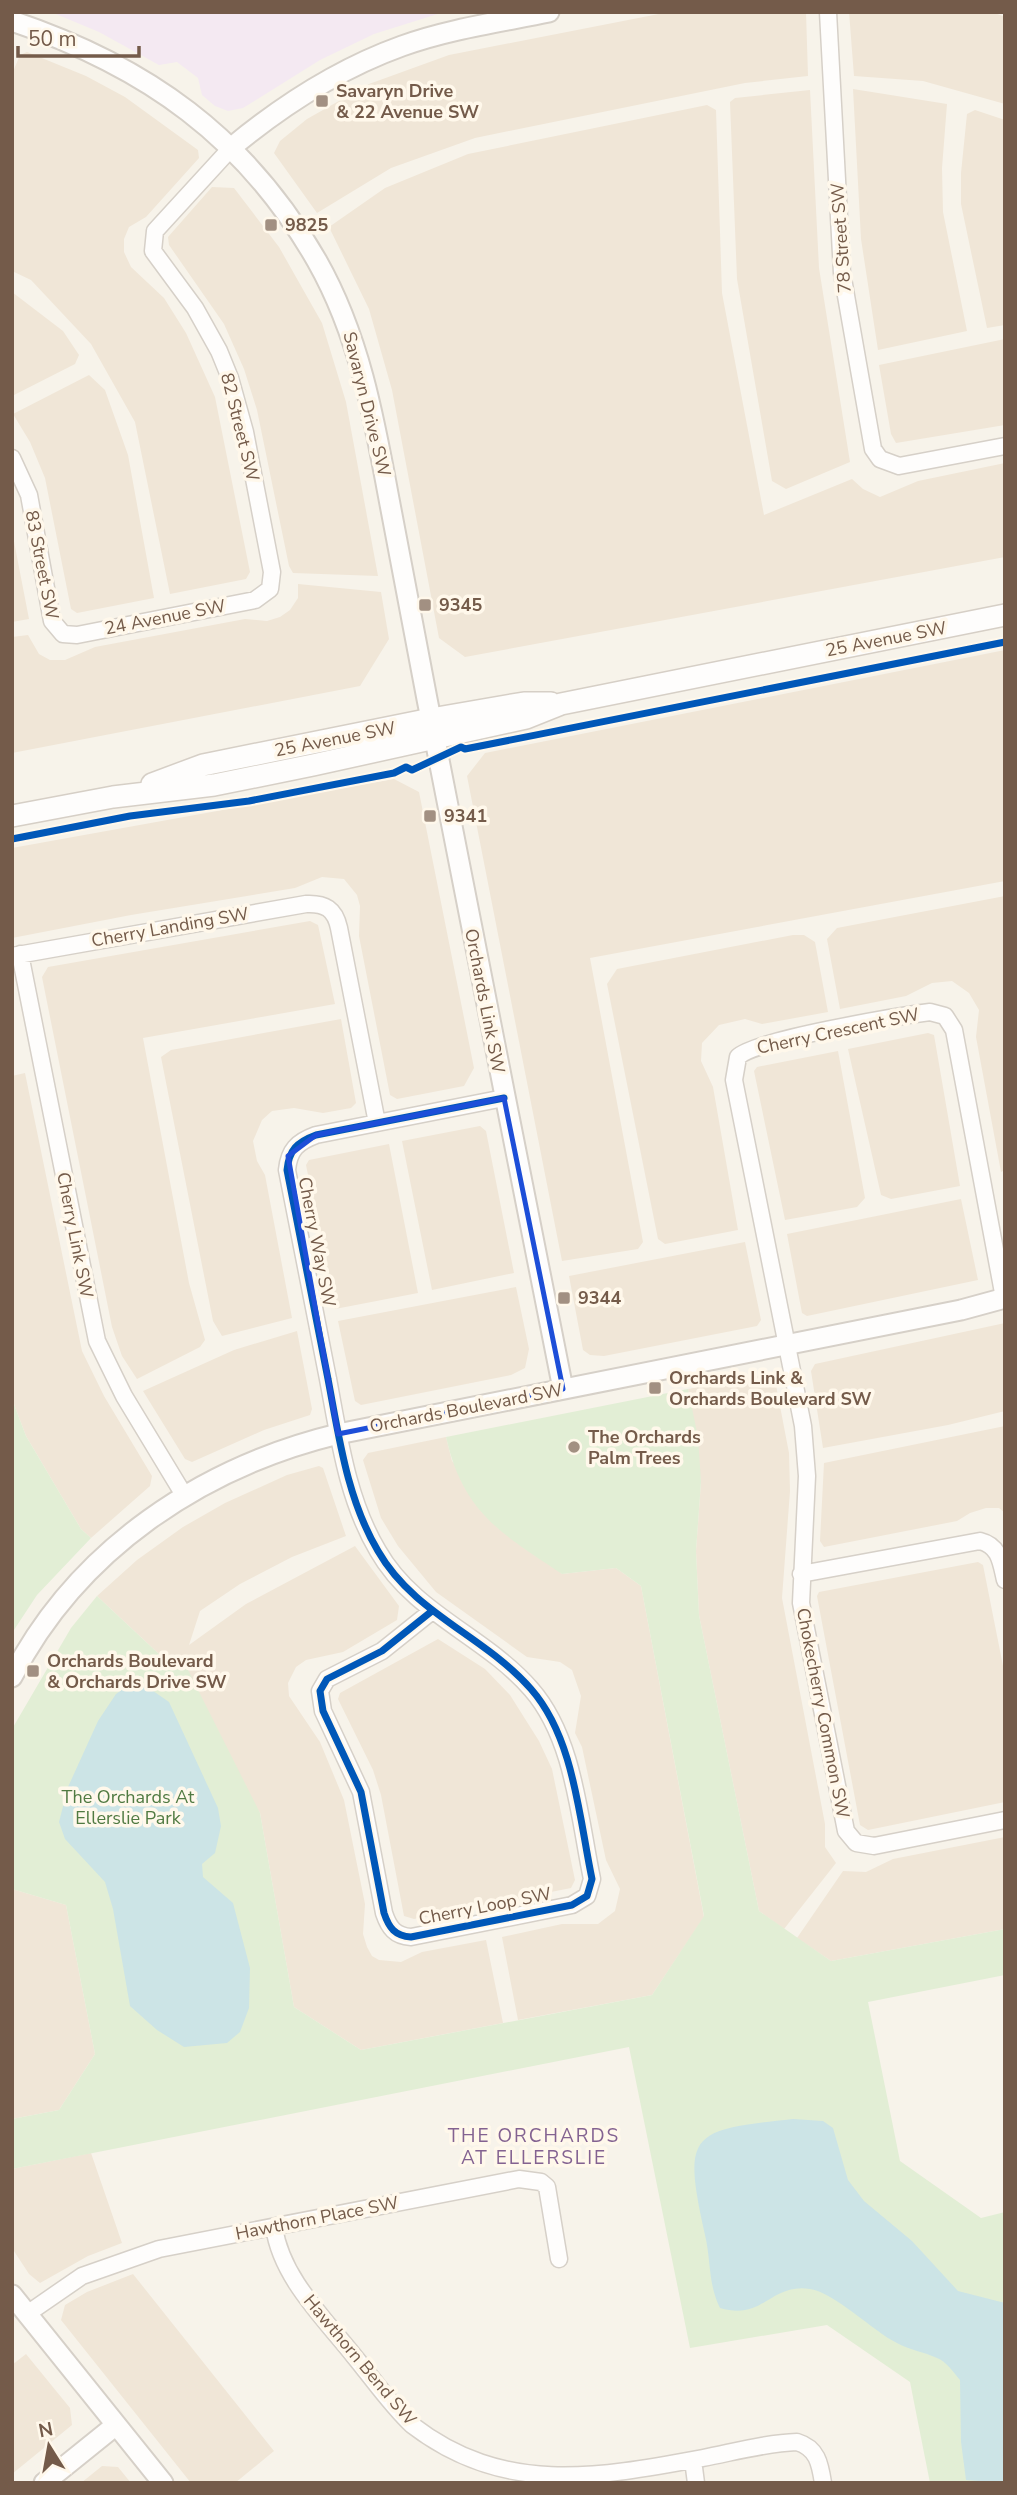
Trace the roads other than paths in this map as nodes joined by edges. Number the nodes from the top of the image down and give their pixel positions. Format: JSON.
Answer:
{"nodes":[{"id":1,"x":549,"y":12,"type":"edge"},
{"id":2,"x":828,"y":12,"type":"edge"},
{"id":3,"x":12,"y":21,"type":"edge"},
{"id":4,"x":232,"y":147,"type":"junction"},
{"id":5,"x":1005,"y":446,"type":"edge"},
{"id":6,"x":12,"y":458,"type":"edge"},
{"id":7,"x":270,"y":589,"type":"joint"},
{"id":8,"x":1005,"y":615,"type":"edge"},
{"id":9,"x":58,"y":632,"type":"joint"},
{"id":10,"x":433,"y":728,"type":"junction"},
{"id":11,"x":12,"y":816,"type":"edge"},
{"id":12,"x":16,"y":955,"type":"edge"},
{"id":13,"x":504,"y":1098,"type":"junction"},
{"id":14,"x":377,"y":1123,"type":"junction"},
{"id":15,"x":1004,"y":1298,"type":"edge"},
{"id":16,"x":787,"y":1345,"type":"junction"},
{"id":17,"x":563,"y":1389,"type":"junction"},
{"id":18,"x":338,"y":1434,"type":"junction"},
{"id":19,"x":184,"y":1495,"type":"junction"},
{"id":20,"x":801,"y":1574,"type":"junction"},
{"id":21,"x":1005,"y":1580,"type":"edge"},
{"id":22,"x":432,"y":1611,"type":"junction"},
{"id":23,"x":12,"y":1677,"type":"edge"},
{"id":24,"x":1005,"y":1820,"type":"edge"},
{"id":25,"x":274,"y":2227,"type":"junction"},
{"id":26,"x":559,"y":2259,"type":"dead end"},
{"id":27,"x":12,"y":2295,"type":"edge"},
{"id":28,"x":27,"y":2314,"type":"junction"},
{"id":29,"x":116,"y":2425,"type":"junction"},
{"id":30,"x":692,"y":2460,"type":"junction"},
{"id":31,"x":44,"y":2483,"type":"edge"},
{"id":32,"x":163,"y":2483,"type":"edge"},
{"id":33,"x":696,"y":2483,"type":"edge"},
{"id":34,"x":823,"y":2483,"type":"edge"}],
"edges":[{"from":1,"to":4,"type":"street"},
{"from":2,"to":5,"type":"street","name":"78 Street SW"},
{"from":3,"to":4,"type":"street","name":"Savaryn Drive SW"},
{"from":4,"to":7,"type":"street","name":"82 Street SW"},
{"from":4,"to":10,"type":"street","name":"Savaryn Drive SW"},
{"from":6,"to":9,"type":"street","name":"83 Street SW"},
{"from":7,"to":9,"type":"street","name":"24 Avenue SW"},
{"from":8,"to":10,"type":"main road","name":"25 Avenue SW"},
{"from":10,"to":11,"type":"main road","name":"25 Avenue SW"},
{"from":10,"to":13,"type":"street","name":"Orchards Link SW"},
{"from":12,"to":14,"type":"street","name":"Cherry Landing SW"},
{"from":12,"to":19,"type":"street","name":"Cherry Link SW"},
{"from":13,"to":14,"type":"street","name":"Cherry Way SW"},
{"from":13,"to":17,"type":"street","name":"Orchards Link SW"},
{"from":14,"to":18,"type":"street","name":"Cherry Way SW"},
{"from":15,"to":16,"type":"street","name":"Orchards Boulevard SW"},
{"from":15,"to":16,"type":"street","name":"Cherry Crescent SW"},
{"from":16,"to":17,"type":"street","name":"Orchards Boulevard SW"},
{"from":16,"to":20,"type":"street","name":"Chokecherry Common SW"},
{"from":17,"to":18,"type":"street","name":"Orchards Boulevard SW"},
{"from":18,"to":19,"type":"street","name":"Orchards Boulevard SW"},
{"from":18,"to":22,"type":"street","name":"Cherry Loop SW"},
{"from":19,"to":23,"type":"street","name":"Orchards Boulevard SW"},
{"from":20,"to":21,"type":"street"},
{"from":20,"to":24,"type":"street","name":"Chokecherry Common SW"},
{"from":22,"to":22,"type":"street","name":"Cherry Loop SW"},
{"from":25,"to":26,"type":"street","name":"Hawthorn Place SW"},
{"from":25,"to":28,"type":"street","name":"Hawthorn Place SW"},
{"from":25,"to":30,"type":"street","name":"Hawthorn Bend SW"},
{"from":27,"to":28,"type":"street"},
{"from":28,"to":29,"type":"street"},
{"from":29,"to":31,"type":"street"},
{"from":29,"to":32,"type":"street"},
{"from":30,"to":33,"type":"street"},
{"from":30,"to":34,"type":"street","name":"Hawthorn Bend SW"}]}
